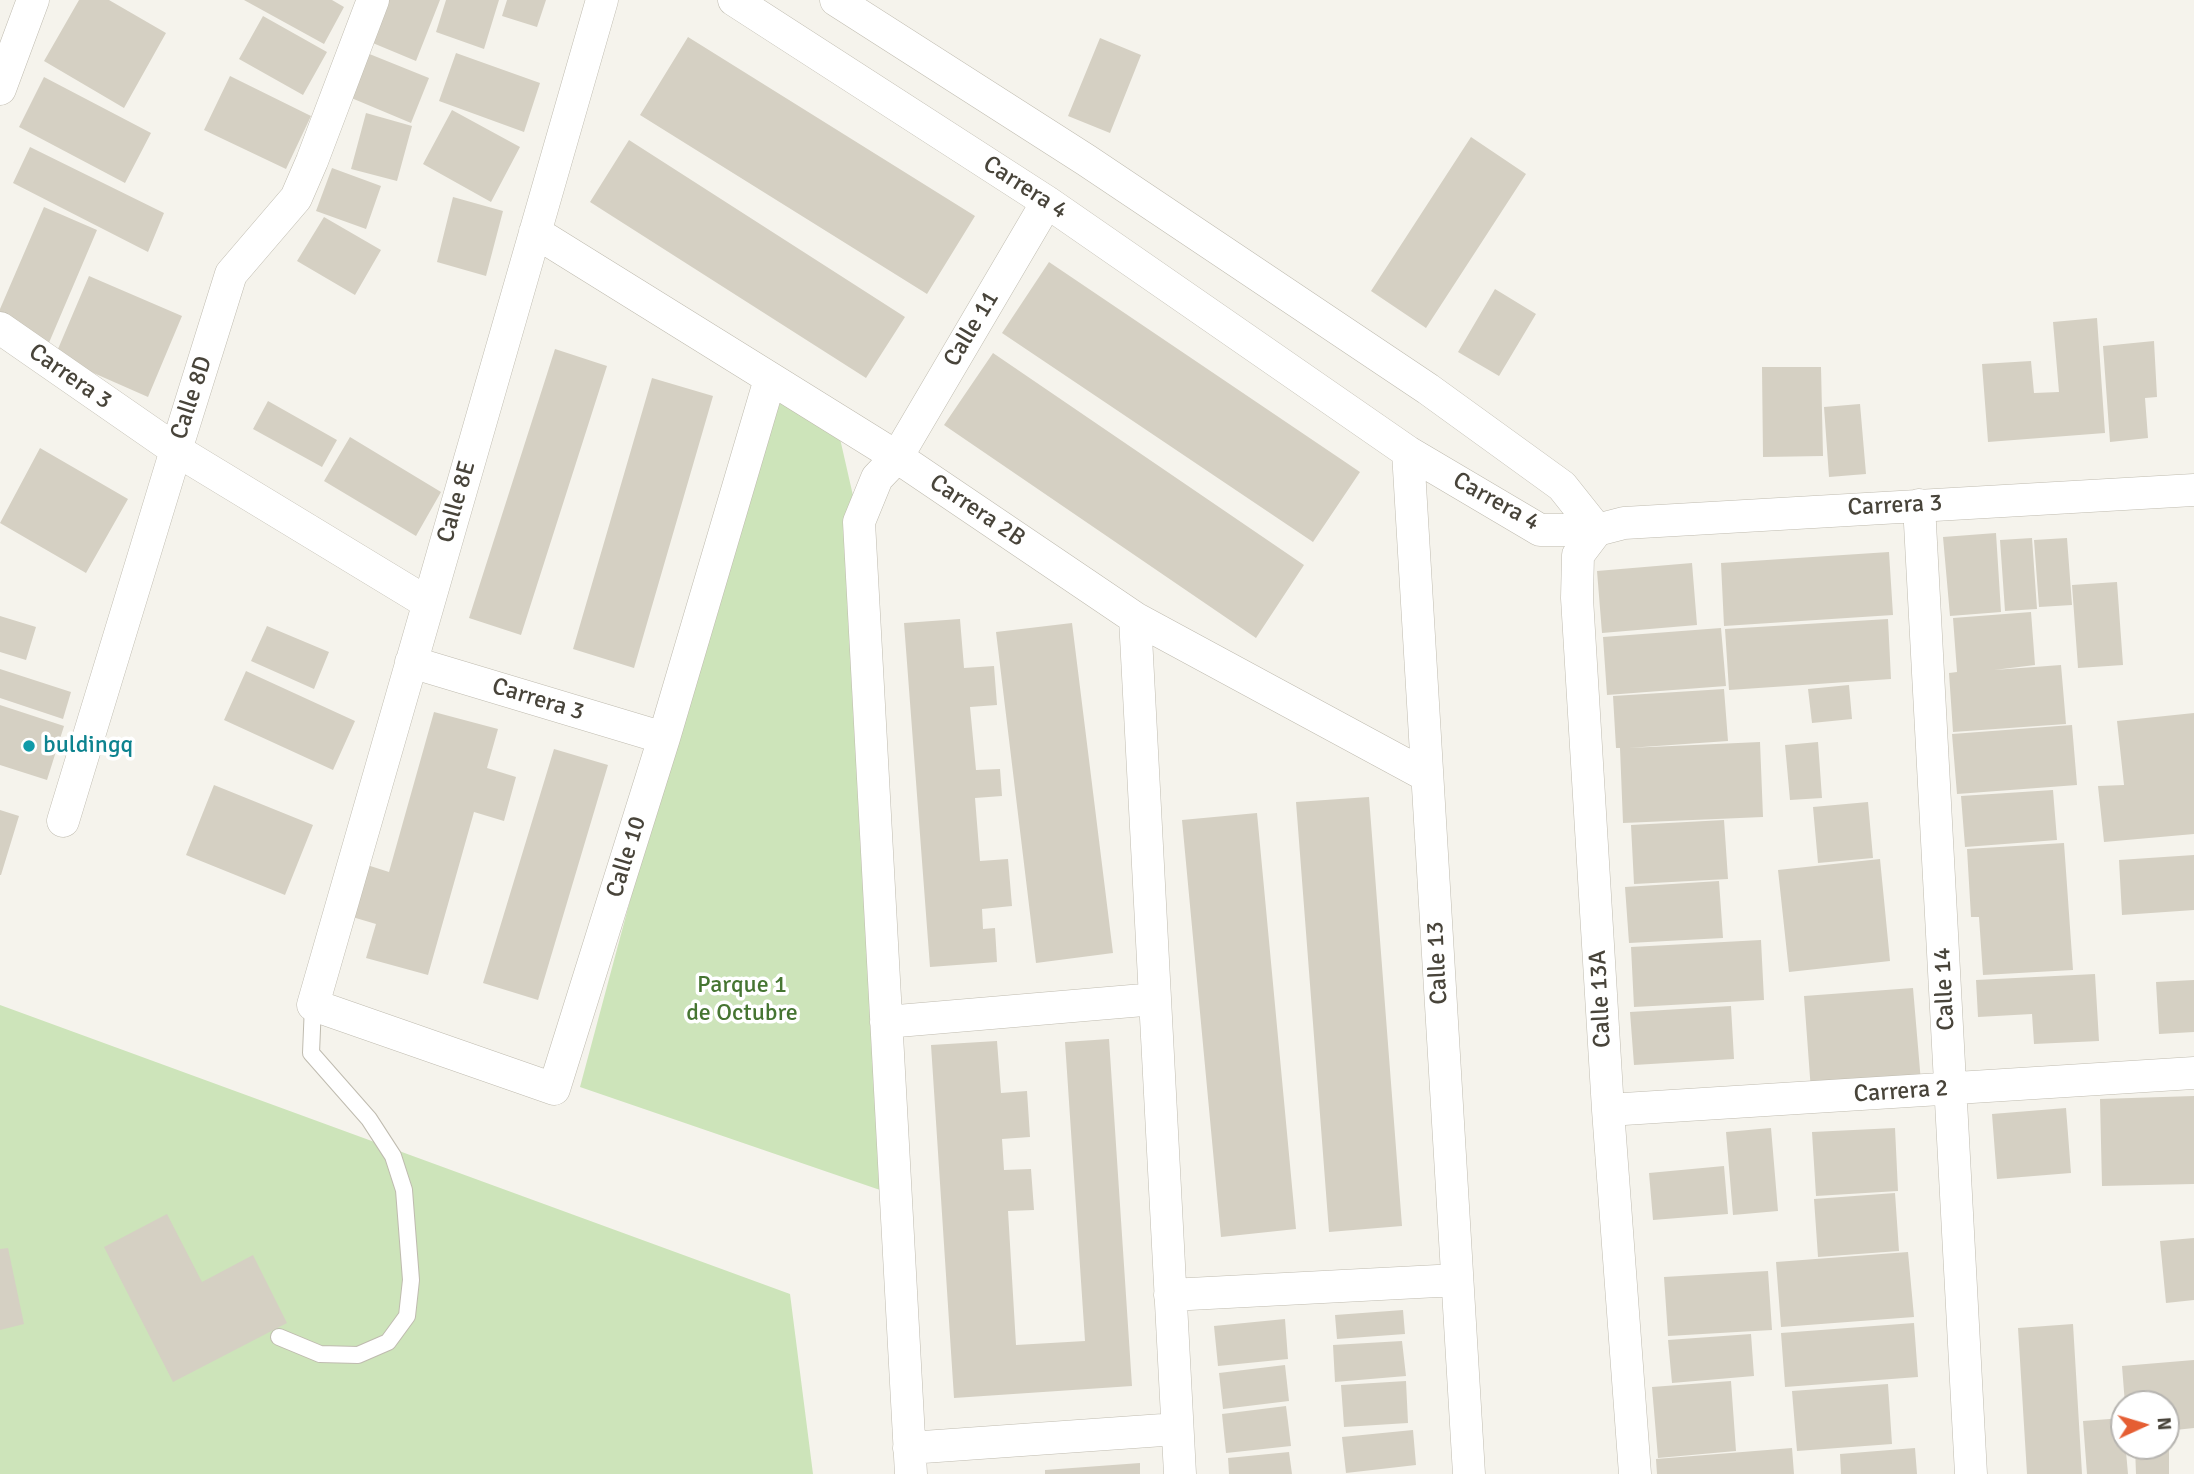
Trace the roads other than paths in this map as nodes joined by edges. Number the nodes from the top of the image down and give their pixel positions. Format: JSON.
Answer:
{"nodes":[{"id":1,"x":33,"y":0,"type":"edge"},
{"id":2,"x":373,"y":0,"type":"edge"},
{"id":3,"x":602,"y":0,"type":"edge"},
{"id":4,"x":734,"y":0,"type":"edge"},
{"id":5,"x":836,"y":0,"type":"edge"},
{"id":6,"x":0,"y":89,"type":"edge"},
{"id":7,"x":1047,"y":202,"type":"junction"},
{"id":8,"x":535,"y":232,"type":"junction"},
{"id":9,"x":0,"y":328,"type":"edge"},
{"id":10,"x":770,"y":379,"type":"junction"},
{"id":11,"x":176,"y":450,"type":"junction"},
{"id":12,"x":1408,"y":452,"type":"junction"},
{"id":13,"x":897,"y":457,"type":"junction"},
{"id":14,"x":2194,"y":489,"type":"edge"},
{"id":15,"x":1919,"y":505,"type":"junction"},
{"id":16,"x":1597,"y":530,"type":"junction"},
{"id":17,"x":428,"y":603,"type":"junction"},
{"id":18,"x":1135,"y":618,"type":"junction"},
{"id":19,"x":411,"y":662,"type":"junction"},
{"id":20,"x":664,"y":738,"type":"junction"},
{"id":21,"x":1427,"y":776,"type":"junction"},
{"id":22,"x":63,"y":821,"type":"dead end"},
{"id":23,"x":1155,"y":999,"type":"junction"},
{"id":24,"x":313,"y":1004,"type":"junction"},
{"id":25,"x":886,"y":1022,"type":"junction"},
{"id":26,"x":2194,"y":1073,"type":"edge"},
{"id":27,"x":1951,"y":1088,"type":"junction"},
{"id":28,"x":1608,"y":1110,"type":"junction"},
{"id":29,"x":1457,"y":1280,"type":"junction"},
{"id":30,"x":1170,"y":1294,"type":"junction"},
{"id":31,"x":279,"y":1337,"type":"dead end"},
{"id":32,"x":1177,"y":1429,"type":"junction"},
{"id":33,"x":910,"y":1461,"type":"edge"},
{"id":34,"x":1180,"y":1474,"type":"edge"},
{"id":35,"x":1469,"y":1474,"type":"edge"},
{"id":36,"x":1635,"y":1474,"type":"edge"},
{"id":37,"x":1971,"y":1474,"type":"edge"}],
"edges":[{"from":1,"to":6,"type":"street"},
{"from":2,"to":11,"type":"street","name":"Calle 8D"},
{"from":3,"to":8,"type":"street","name":"Calle 8E"},
{"from":4,"to":7,"type":"street","name":"Carrera 4"},
{"from":5,"to":16,"type":"street","name":"Carrera 4"},
{"from":7,"to":12,"type":"street","name":"Carrera 4"},
{"from":7,"to":13,"type":"street","name":"Calle 11"},
{"from":8,"to":10,"type":"street","name":"Carrera 2B"},
{"from":8,"to":17,"type":"street","name":"Calle 8E"},
{"from":9,"to":11,"type":"street","name":"Carrera 3"},
{"from":10,"to":13,"type":"street","name":"Carrera 2B"},
{"from":10,"to":20,"type":"street","name":"Calle 10"},
{"from":11,"to":17,"type":"street","name":"Carrera 3"},
{"from":11,"to":22,"type":"street","name":"Calle 8D"},
{"from":12,"to":16,"type":"street","name":"Carrera 4"},
{"from":12,"to":21,"type":"street","name":"Calle 13"},
{"from":13,"to":18,"type":"street","name":"Carrera 2B"},
{"from":13,"to":25,"type":"street","name":"Calle 11"},
{"from":14,"to":15,"type":"street","name":"Carrera 3"},
{"from":15,"to":16,"type":"street","name":"Carrera 3"},
{"from":15,"to":27,"type":"street","name":"Calle 14"},
{"from":16,"to":28,"type":"street","name":"Calle 13A"},
{"from":17,"to":19,"type":"street","name":"Calle 8E"},
{"from":18,"to":21,"type":"street","name":"Carrera 2B"},
{"from":18,"to":23,"type":"street"},
{"from":19,"to":20,"type":"street","name":"Carrera 3"},
{"from":19,"to":24,"type":"street","name":"Calle 8E"},
{"from":20,"to":24,"type":"street","name":"Calle 10"},
{"from":21,"to":29,"type":"street","name":"Calle 13"},
{"from":23,"to":25,"type":"street"},
{"from":23,"to":30,"type":"street"},
{"from":24,"to":31,"type":"lane"},
{"from":25,"to":33,"type":"street","name":"Calle 11"},
{"from":26,"to":27,"type":"street","name":"Carrera 2"},
{"from":27,"to":28,"type":"street","name":"Carrera 2"},
{"from":27,"to":37,"type":"street","name":"Calle 14"},
{"from":28,"to":36,"type":"street","name":"Calle 13A"},
{"from":29,"to":30,"type":"street"},
{"from":29,"to":35,"type":"street","name":"Calle 13"},
{"from":30,"to":32,"type":"street"},
{"from":32,"to":33,"type":"street"},
{"from":32,"to":34,"type":"street"}]}
